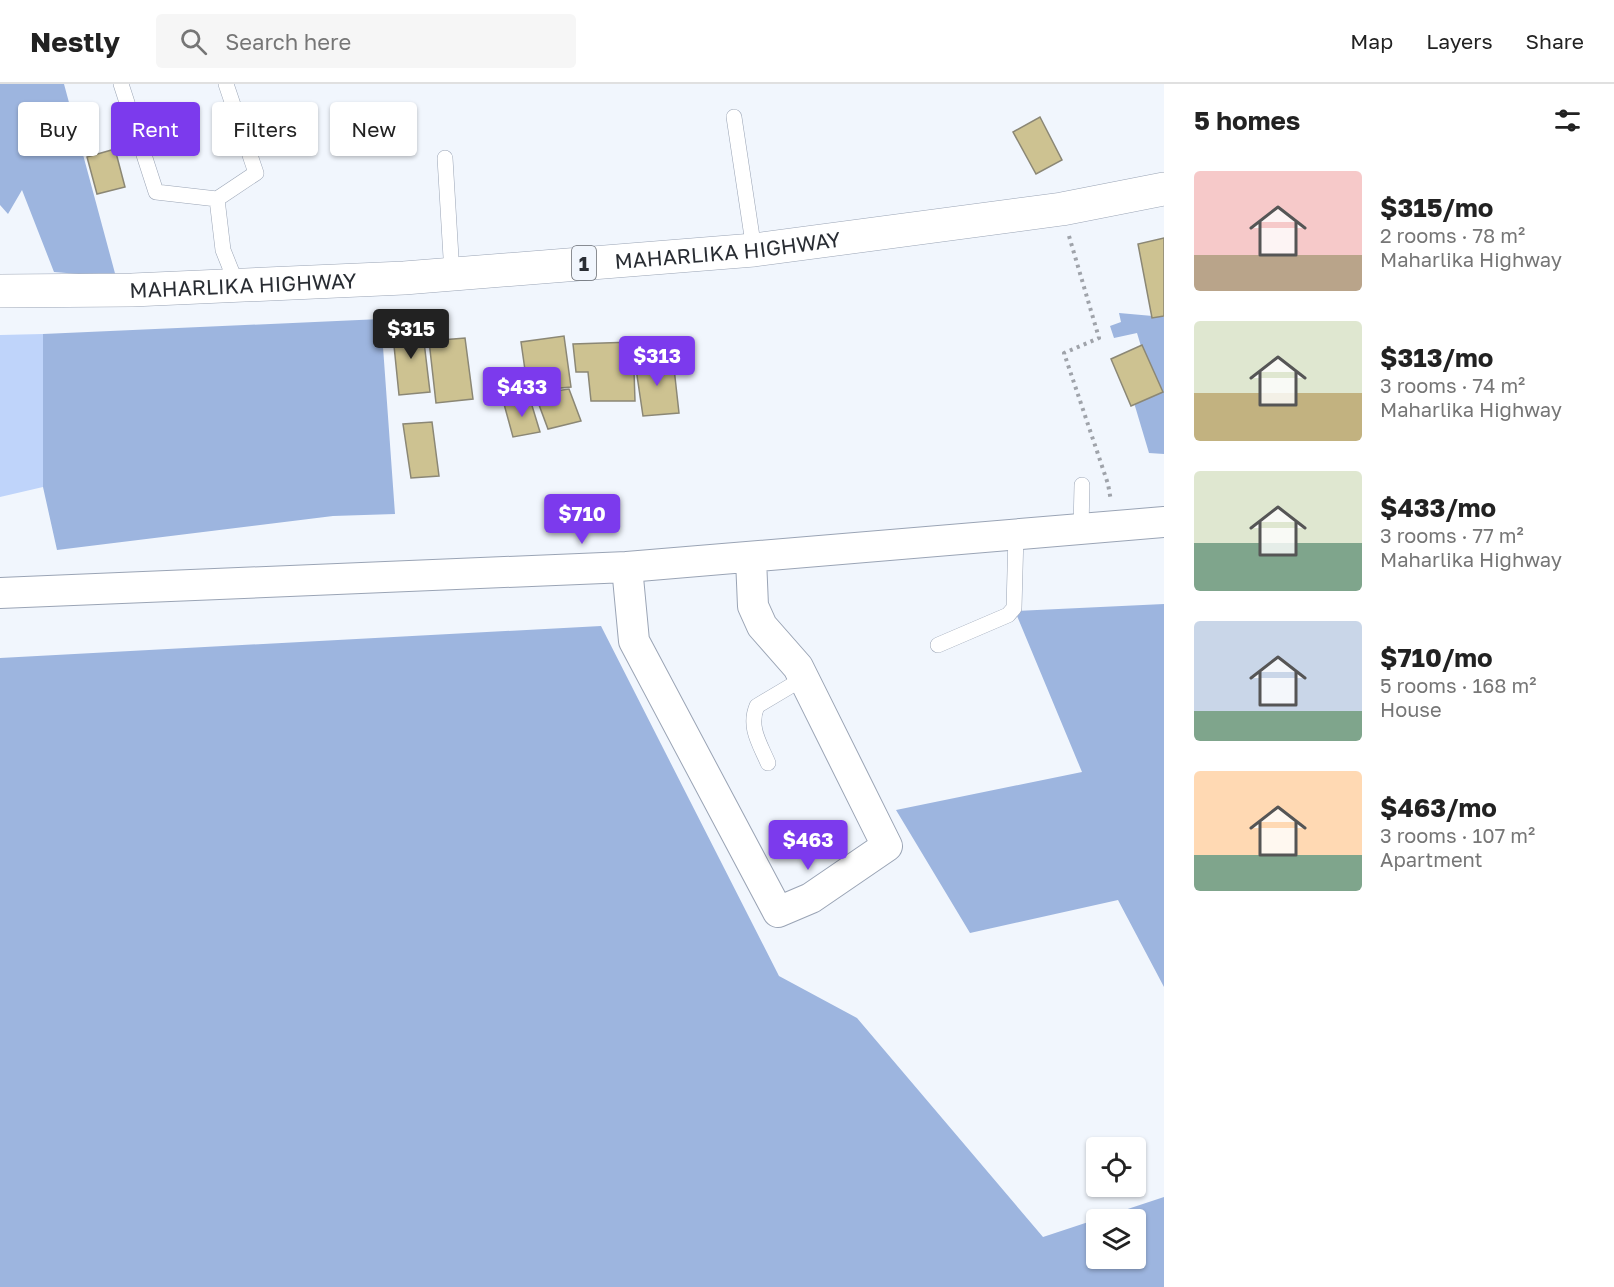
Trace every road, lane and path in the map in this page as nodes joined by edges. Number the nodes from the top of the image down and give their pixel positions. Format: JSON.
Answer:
{"nodes":[{"id":1,"x":121,"y":84,"type":"edge"},
{"id":2,"x":226,"y":84,"type":"edge"},
{"id":3,"x":734,"y":117,"type":"dead end"},
{"id":4,"x":445,"y":158,"type":"dead end"},
{"id":5,"x":1164,"y":189,"type":"edge"},
{"id":6,"x":217,"y":199,"type":"junction"},
{"id":7,"x":1062,"y":209,"type":"junction"},
{"id":8,"x":754,"y":250,"type":"junction"},
{"id":9,"x":452,"y":274,"type":"junction"},
{"id":10,"x":237,"y":285,"type":"junction"},
{"id":11,"x":0,"y":291,"type":"edge"},
{"id":12,"x":1082,"y":485,"type":"dead end"},
{"id":13,"x":1164,"y":522,"type":"edge"},
{"id":14,"x":1115,"y":525,"type":"junction"},
{"id":15,"x":1081,"y":528,"type":"junction"},
{"id":16,"x":1016,"y":534,"type":"junction"},
{"id":17,"x":751,"y":558,"type":"junction"},
{"id":18,"x":627,"y":567,"type":"junction"},
{"id":19,"x":0,"y":593,"type":"edge"},
{"id":20,"x":938,"y":645,"type":"dead end"},
{"id":21,"x":804,"y":678,"type":"junction"},
{"id":22,"x":768,"y":763,"type":"dead end"}],
"edges":[{"from":1,"to":6,"type":"lane"},
{"from":2,"to":6,"type":"lane"},
{"from":3,"to":8,"type":"lane"},
{"from":4,"to":9,"type":"lane"},
{"from":5,"to":7,"type":"main road","name":"MAHARLIKA HIGHWAY","number":"1"},
{"from":6,"to":10,"type":"lane"},
{"from":7,"to":8,"type":"main road","name":"MAHARLIKA HIGHWAY","number":"1"},
{"from":7,"to":14,"type":"path"},
{"from":8,"to":9,"type":"main road","name":"MAHARLIKA HIGHWAY","number":"1"},
{"from":9,"to":10,"type":"main road","name":"MAHARLIKA HIGHWAY","number":"1"},
{"from":10,"to":11,"type":"main road","name":"MAHARLIKA HIGHWAY","number":"1"},
{"from":12,"to":15,"type":"lane"},
{"from":13,"to":14,"type":"street"},
{"from":14,"to":15,"type":"street"},
{"from":15,"to":16,"type":"street"},
{"from":16,"to":17,"type":"street"},
{"from":16,"to":20,"type":"lane"},
{"from":17,"to":18,"type":"street"},
{"from":17,"to":21,"type":"street"},
{"from":18,"to":19,"type":"street"},
{"from":18,"to":21,"type":"street"},
{"from":21,"to":22,"type":"lane"}]}
